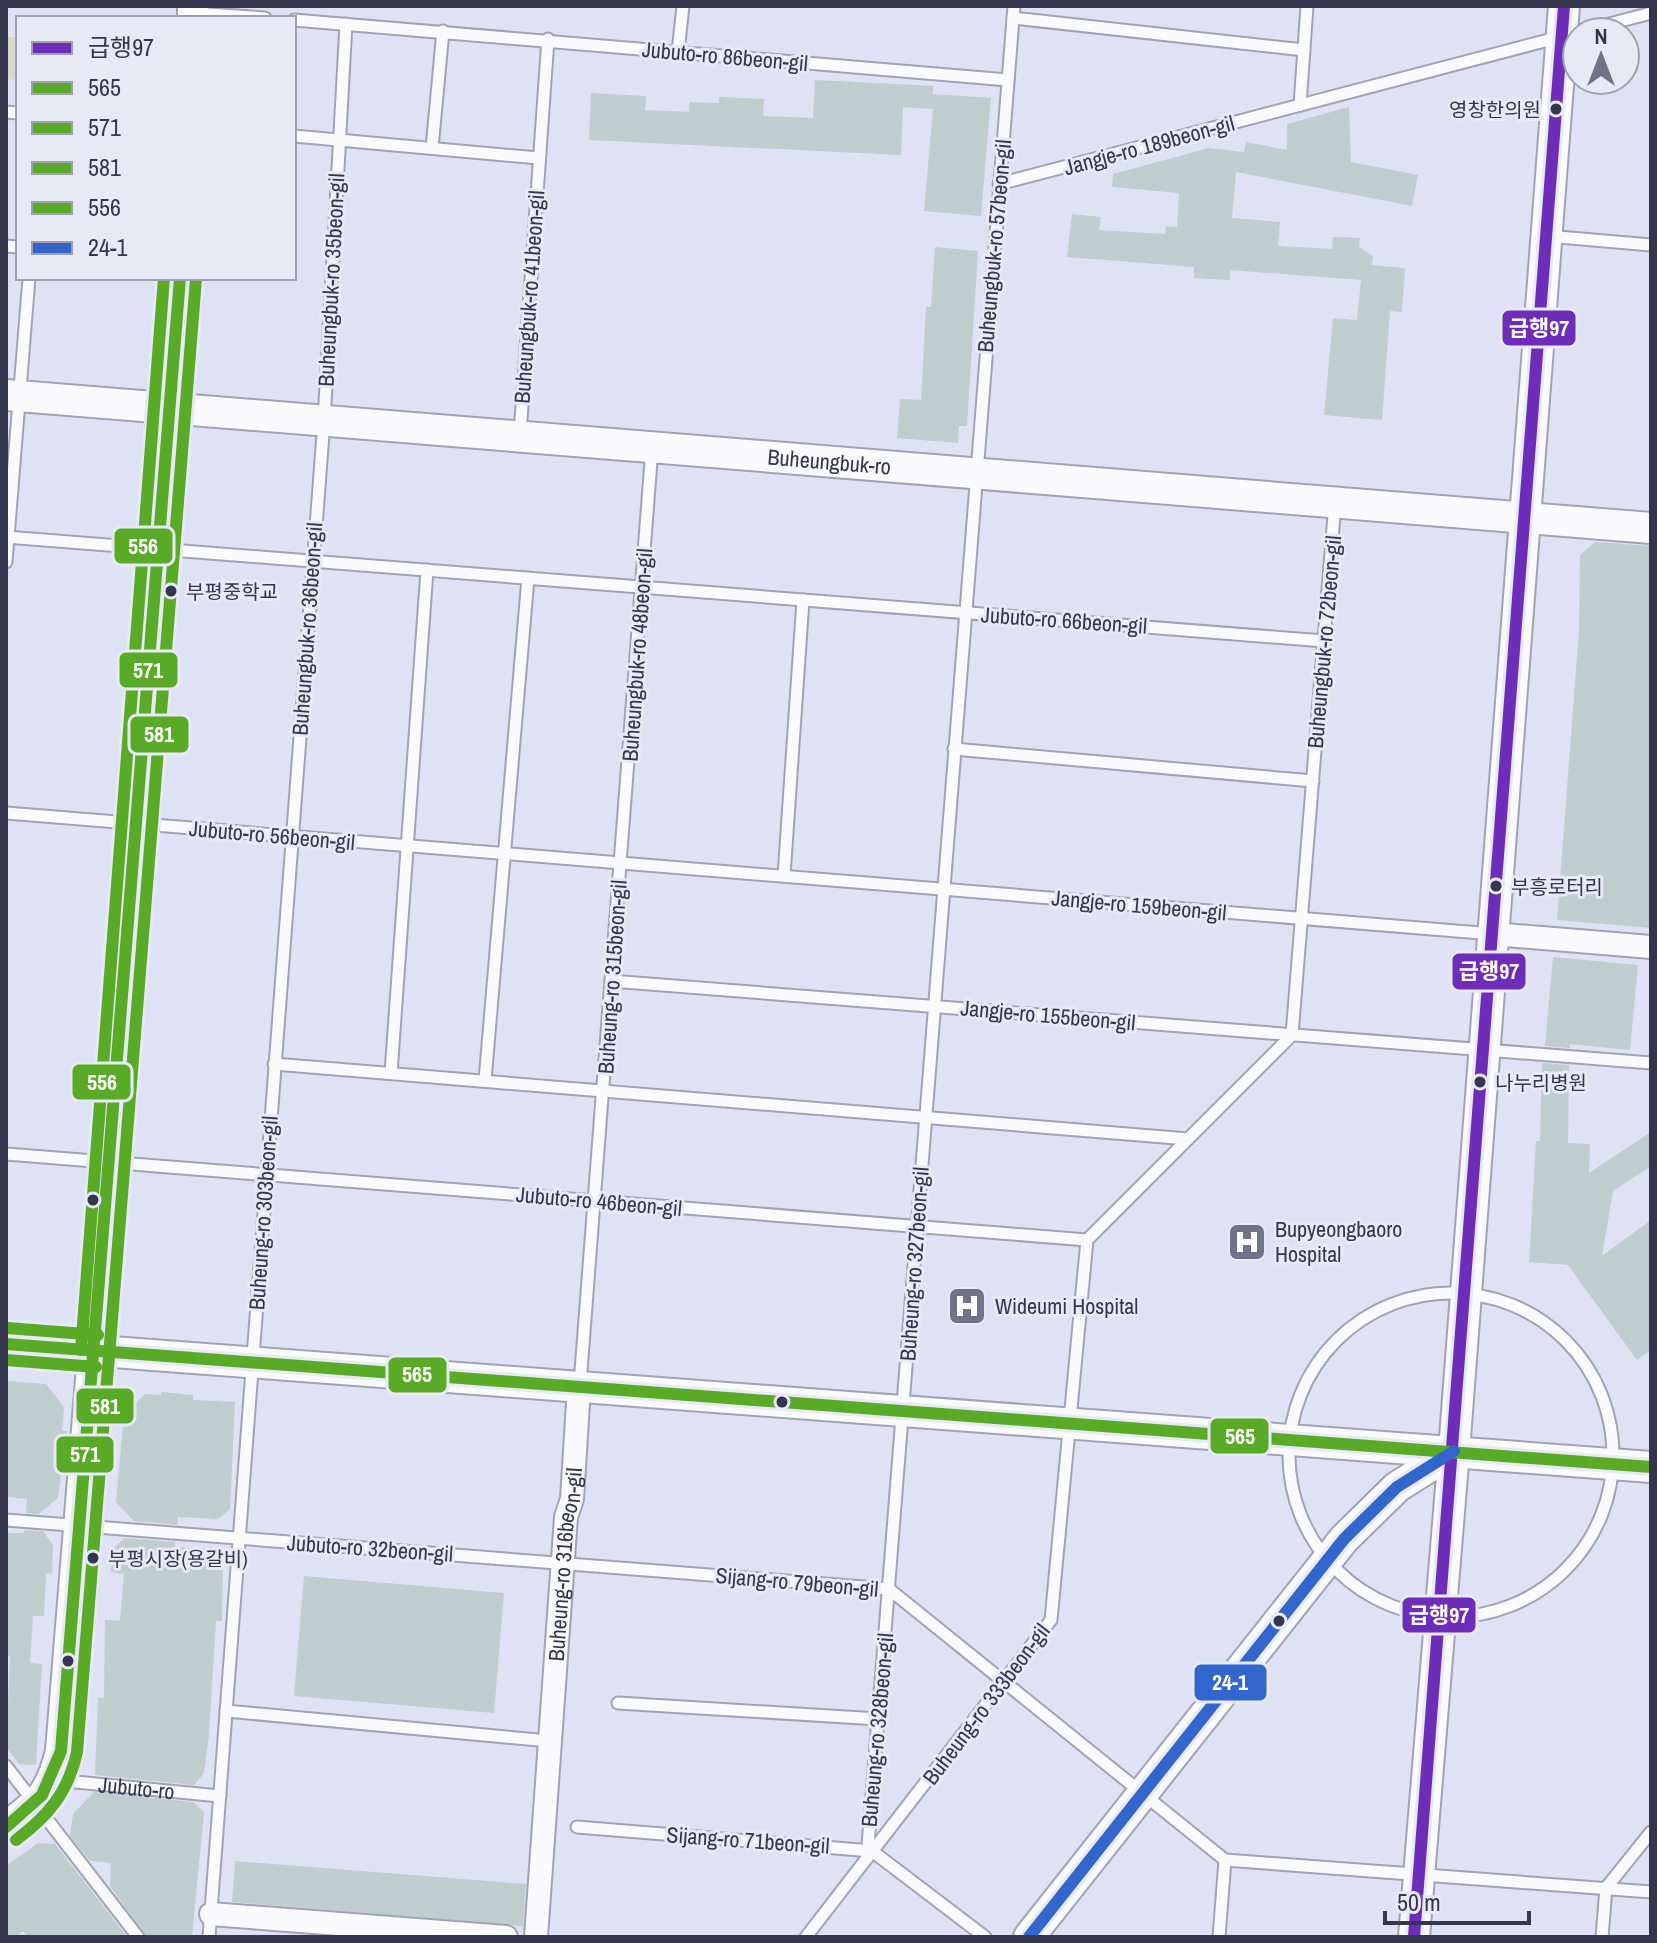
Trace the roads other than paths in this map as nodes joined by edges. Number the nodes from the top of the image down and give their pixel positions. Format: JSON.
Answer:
{"nodes":[{"id":1,"x":683,"y":6,"type":"edge"},
{"id":2,"x":1307,"y":6,"type":"edge"},
{"id":3,"x":193,"y":12,"type":"edge"},
{"id":4,"x":1013,"y":12,"type":"edge"},
{"id":5,"x":241,"y":16,"type":"edge"},
{"id":6,"x":296,"y":20,"type":"edge"},
{"id":7,"x":346,"y":24,"type":"junction"},
{"id":8,"x":443,"y":31,"type":"junction"},
{"id":9,"x":1561,"y":37,"type":"edge"},
{"id":10,"x":548,"y":39,"type":"junction"},
{"id":11,"x":1304,"y":50,"type":"junction"},
{"id":12,"x":678,"y":52,"type":"junction"},
{"id":13,"x":1008,"y":80,"type":"junction"},
{"id":14,"x":1565,"y":96,"type":"edge"},
{"id":15,"x":1300,"y":105,"type":"junction"},
{"id":16,"x":296,"y":136,"type":"edge"},
{"id":17,"x":337,"y":139,"type":"junction"},
{"id":18,"x":432,"y":148,"type":"junction"},
{"id":19,"x":538,"y":158,"type":"junction"},
{"id":20,"x":999,"y":184,"type":"junction"},
{"id":21,"x":1546,"y":236,"type":"junction"},
{"id":22,"x":1651,"y":245,"type":"edge"},
{"id":23,"x":29,"y":280,"type":"edge"},
{"id":24,"x":180,"y":280,"type":"edge"},
{"id":25,"x":13,"y":395,"type":"edge"},
{"id":26,"x":171,"y":408,"type":"junction"},
{"id":27,"x":324,"y":421,"type":"junction"},
{"id":28,"x":520,"y":437,"type":"junction"},
{"id":29,"x":652,"y":447,"type":"junction"},
{"id":30,"x":975,"y":473,"type":"junction"},
{"id":31,"x":1335,"y":503,"type":"junction"},
{"id":32,"x":1525,"y":518,"type":"junction"},
{"id":33,"x":1651,"y":528,"type":"edge"},
{"id":34,"x":7,"y":537,"type":"edge"},
{"id":35,"x":159,"y":549,"type":"junction"},
{"id":36,"x":311,"y":561,"type":"junction"},
{"id":37,"x":6,"y":562,"type":"edge"},
{"id":38,"x":427,"y":570,"type":"junction"},
{"id":39,"x":528,"y":578,"type":"junction"},
{"id":40,"x":642,"y":587,"type":"junction"},
{"id":41,"x":803,"y":600,"type":"junction"},
{"id":42,"x":964,"y":613,"type":"junction"},
{"id":43,"x":1324,"y":641,"type":"junction"},
{"id":44,"x":954,"y":749,"type":"junction"},
{"id":45,"x":1313,"y":781,"type":"junction"},
{"id":46,"x":6,"y":813,"type":"edge"},
{"id":47,"x":138,"y":824,"type":"junction"},
{"id":48,"x":291,"y":836,"type":"junction"},
{"id":49,"x":407,"y":845,"type":"junction"},
{"id":50,"x":507,"y":854,"type":"junction"},
{"id":51,"x":621,"y":863,"type":"junction"},
{"id":52,"x":784,"y":876,"type":"junction"},
{"id":53,"x":943,"y":889,"type":"junction"},
{"id":54,"x":1302,"y":918,"type":"junction"},
{"id":55,"x":1493,"y":934,"type":"junction"},
{"id":56,"x":1650,"y":951,"type":"edge"},
{"id":57,"x":611,"y":981,"type":"junction"},
{"id":58,"x":934,"y":1006,"type":"junction"},
{"id":59,"x":1292,"y":1035,"type":"junction"},
{"id":60,"x":1485,"y":1050,"type":"junction"},
{"id":61,"x":1651,"y":1063,"type":"edge"},
{"id":62,"x":274,"y":1064,"type":"junction"},
{"id":63,"x":391,"y":1073,"type":"junction"},
{"id":64,"x":485,"y":1080,"type":"junction"},
{"id":65,"x":603,"y":1091,"type":"junction"},
{"id":66,"x":925,"y":1117,"type":"junction"},
{"id":67,"x":1188,"y":1139,"type":"junction"},
{"id":68,"x":6,"y":1154,"type":"edge"},
{"id":69,"x":111,"y":1163,"type":"junction"},
{"id":70,"x":266,"y":1175,"type":"junction"},
{"id":71,"x":594,"y":1201,"type":"junction"},
{"id":72,"x":917,"y":1226,"type":"junction"},
{"id":73,"x":1087,"y":1240,"type":"junction"},
{"id":74,"x":1466,"y":1294,"type":"junction"},
{"id":75,"x":6,"y":1344,"type":"edge"},
{"id":76,"x":97,"y":1351,"type":"junction"},
{"id":77,"x":252,"y":1363,"type":"junction"},
{"id":78,"x":579,"y":1387,"type":"junction"},
{"id":79,"x":903,"y":1410,"type":"junction"},
{"id":80,"x":1070,"y":1423,"type":"junction"},
{"id":81,"x":1289,"y":1439,"type":"junction"},
{"id":82,"x":1454,"y":1451,"type":"junction"},
{"id":83,"x":1613,"y":1463,"type":"junction"},
{"id":84,"x":1651,"y":1467,"type":"edge"},
{"id":85,"x":6,"y":1520,"type":"edge"},
{"id":86,"x":82,"y":1526,"type":"junction"},
{"id":87,"x":239,"y":1538,"type":"junction"},
{"id":88,"x":1328,"y":1561,"type":"junction"},
{"id":89,"x":562,"y":1563,"type":"junction"},
{"id":90,"x":889,"y":1589,"type":"junction"},
{"id":91,"x":1440,"y":1616,"type":"junction"},
{"id":92,"x":1004,"y":1681,"type":"junction"},
{"id":93,"x":618,"y":1703,"type":"dead end"},
{"id":94,"x":226,"y":1711,"type":"junction"},
{"id":95,"x":878,"y":1719,"type":"junction"},
{"id":96,"x":549,"y":1741,"type":"junction"},
{"id":97,"x":6,"y":1766,"type":"edge"},
{"id":98,"x":54,"y":1780,"type":"junction"},
{"id":99,"x":1144,"y":1791,"type":"junction"},
{"id":100,"x":220,"y":1796,"type":"junction"},
{"id":101,"x":36,"y":1805,"type":"junction"},
{"id":102,"x":6,"y":1827,"type":"edge"},
{"id":103,"x":577,"y":1827,"type":"dead end"},
{"id":104,"x":1651,"y":1832,"type":"edge"},
{"id":105,"x":869,"y":1853,"type":"junction"},
{"id":106,"x":1225,"y":1860,"type":"junction"},
{"id":107,"x":1419,"y":1874,"type":"junction"},
{"id":108,"x":1606,"y":1888,"type":"junction"},
{"id":109,"x":1651,"y":1892,"type":"edge"},
{"id":110,"x":211,"y":1914,"type":"junction"},
{"id":111,"x":138,"y":1937,"type":"edge"},
{"id":112,"x":209,"y":1937,"type":"edge"},
{"id":113,"x":506,"y":1937,"type":"edge"},
{"id":114,"x":536,"y":1937,"type":"edge"},
{"id":115,"x":806,"y":1937,"type":"edge"},
{"id":116,"x":985,"y":1937,"type":"edge"},
{"id":117,"x":1029,"y":1937,"type":"edge"},
{"id":118,"x":1219,"y":1937,"type":"edge"},
{"id":119,"x":1414,"y":1937,"type":"edge"},
{"id":120,"x":1602,"y":1937,"type":"edge"}],
"edges":[{"from":1,"to":12,"type":"lane"},
{"from":2,"to":11,"type":"lane"},
{"from":3,"to":5,"type":"lane"},
{"from":4,"to":11,"type":"lane","name":"Buheungbuk-ro 57beon-gil"},
{"from":4,"to":13,"type":"lane","name":"Buheungbuk-ro 57beon-gil"},
{"from":6,"to":7,"type":"lane","name":"Jubuto-ro 86beon-gil"},
{"from":7,"to":8,"type":"lane","name":"Jubuto-ro 86beon-gil"},
{"from":7,"to":17,"type":"lane","name":"Buheungbuk-ro 35beon-gil"},
{"from":8,"to":10,"type":"lane","name":"Jubuto-ro 86beon-gil"},
{"from":8,"to":18,"type":"lane"},
{"from":9,"to":15,"type":"lane","name":"Jangje-ro 189beon-gil"},
{"from":10,"to":12,"type":"lane","name":"Jubuto-ro 86beon-gil"},
{"from":10,"to":19,"type":"lane","name":"Buheungbuk-ro 41beon-gil"},
{"from":11,"to":15,"type":"lane"},
{"from":12,"to":13,"type":"lane","name":"Jubuto-ro 86beon-gil"},
{"from":13,"to":20,"type":"lane","name":"Buheungbuk-ro 57beon-gil"},
{"from":14,"to":21,"type":"main road"},
{"from":15,"to":20,"type":"lane","name":"Jangje-ro 189beon-gil"},
{"from":16,"to":17,"type":"lane"},
{"from":17,"to":18,"type":"lane"},
{"from":17,"to":27,"type":"lane","name":"Buheungbuk-ro 35beon-gil"},
{"from":18,"to":19,"type":"lane","name":"Buheungbuk-ro 41beon-gil"},
{"from":19,"to":28,"type":"lane","name":"Buheungbuk-ro 41beon-gil"},
{"from":20,"to":30,"type":"lane","name":"Buheungbuk-ro 57beon-gil"},
{"from":21,"to":22,"type":"lane"},
{"from":21,"to":32,"type":"main road"},
{"from":23,"to":25,"type":"lane"},
{"from":24,"to":26,"type":"main road"},
{"from":25,"to":26,"type":"main road","name":"Buheungbuk-ro"},
{"from":25,"to":34,"type":"lane"},
{"from":26,"to":27,"type":"main road","name":"Buheungbuk-ro"},
{"from":26,"to":35,"type":"main road"},
{"from":27,"to":28,"type":"main road","name":"Buheungbuk-ro"},
{"from":27,"to":36,"type":"lane","name":"Buheungbuk-ro 36beon-gil"},
{"from":28,"to":29,"type":"main road","name":"Buheungbuk-ro"},
{"from":29,"to":30,"type":"main road","name":"Buheungbuk-ro"},
{"from":29,"to":40,"type":"lane","name":"Buheungbuk-ro 48beon-gil"},
{"from":30,"to":31,"type":"main road","name":"Buheungbuk-ro"},
{"from":30,"to":42,"type":"lane","name":"Buheungbuk-ro 57beon-gil"},
{"from":31,"to":32,"type":"main road","name":"Buheungbuk-ro"},
{"from":31,"to":43,"type":"lane","name":"Buheungbuk-ro 72beon-gil"},
{"from":32,"to":33,"type":"main road","name":"Buheungbuk-ro"},
{"from":32,"to":55,"type":"main road"},
{"from":34,"to":35,"type":"lane","name":"Jubuto-ro 66beon-gil"},
{"from":34,"to":37,"type":"lane"},
{"from":35,"to":36,"type":"lane","name":"Jubuto-ro 66beon-gil"},
{"from":35,"to":47,"type":"main road"},
{"from":36,"to":38,"type":"lane","name":"Jubuto-ro 66beon-gil"},
{"from":36,"to":48,"type":"lane","name":"Buheungbuk-ro 36beon-gil"},
{"from":38,"to":39,"type":"lane","name":"Jubuto-ro 66beon-gil"},
{"from":38,"to":49,"type":"lane"},
{"from":39,"to":40,"type":"lane","name":"Jubuto-ro 66beon-gil"},
{"from":39,"to":50,"type":"lane"},
{"from":40,"to":41,"type":"lane","name":"Jubuto-ro 66beon-gil"},
{"from":40,"to":51,"type":"lane","name":"Buheungbuk-ro 48beon-gil"},
{"from":41,"to":42,"type":"lane","name":"Jubuto-ro 66beon-gil"},
{"from":41,"to":52,"type":"lane"},
{"from":42,"to":43,"type":"lane","name":"Jubuto-ro 66beon-gil"},
{"from":42,"to":44,"type":"lane","name":"Buheungbuk-ro 57beon-gil"},
{"from":43,"to":45,"type":"lane","name":"Buheungbuk-ro 72beon-gil"},
{"from":44,"to":45,"type":"lane","name":"Buheungbuk-ro 72beon-gil"},
{"from":44,"to":53,"type":"lane","name":"Buheung-ro 327beon-gil"},
{"from":45,"to":54,"type":"lane","name":"Buheungbuk-ro 72beon-gil"},
{"from":46,"to":47,"type":"lane","name":"Jubuto-ro 56beon-gil"},
{"from":47,"to":48,"type":"lane","name":"Jubuto-ro 56beon-gil"},
{"from":47,"to":69,"type":"main road"},
{"from":48,"to":49,"type":"lane","name":"Jubuto-ro 56beon-gil"},
{"from":48,"to":62,"type":"lane","name":"Buheung-ro 303beon-gil"},
{"from":49,"to":50,"type":"lane","name":"Jubuto-ro 56beon-gil"},
{"from":49,"to":63,"type":"lane"},
{"from":50,"to":51,"type":"lane","name":"Jubuto-ro 56beon-gil"},
{"from":50,"to":64,"type":"lane"},
{"from":51,"to":52,"type":"lane","name":"Jangje-ro 159beon-gil"},
{"from":51,"to":57,"type":"lane","name":"Buheung-ro 315beon-gil"},
{"from":52,"to":53,"type":"lane","name":"Jangje-ro 159beon-gil"},
{"from":53,"to":54,"type":"lane","name":"Jangje-ro 159beon-gil"},
{"from":53,"to":58,"type":"lane","name":"Buheung-ro 327beon-gil"},
{"from":54,"to":55,"type":"lane","name":"Jangje-ro 159beon-gil"},
{"from":54,"to":59,"type":"lane"},
{"from":55,"to":56,"type":"street"},
{"from":55,"to":60,"type":"main road"},
{"from":57,"to":58,"type":"lane","name":"Jangje-ro 155beon-gil"},
{"from":57,"to":65,"type":"lane","name":"Buheung-ro 315beon-gil"},
{"from":58,"to":59,"type":"lane","name":"Jangje-ro 155beon-gil"},
{"from":58,"to":66,"type":"lane","name":"Buheung-ro 327beon-gil"},
{"from":59,"to":60,"type":"lane","name":"Jangje-ro 155beon-gil"},
{"from":59,"to":67,"type":"lane"},
{"from":60,"to":61,"type":"lane","name":"Jangje-ro 155beon-gil"},
{"from":60,"to":74,"type":"main road"},
{"from":62,"to":63,"type":"lane"},
{"from":62,"to":70,"type":"lane","name":"Buheung-ro 303beon-gil"},
{"from":63,"to":64,"type":"lane","name":"Buheung-ro 315beon-gil"},
{"from":64,"to":65,"type":"lane","name":"Buheung-ro 315beon-gil"},
{"from":65,"to":66,"type":"lane","name":"Buheung-ro 315beon-gil"},
{"from":65,"to":71,"type":"lane","name":"Buheung-ro 315beon-gil"},
{"from":66,"to":67,"type":"lane"},
{"from":66,"to":72,"type":"lane","name":"Buheung-ro 327beon-gil"},
{"from":67,"to":73,"type":"lane"},
{"from":68,"to":69,"type":"lane","name":"Jubuto-ro 46beon-gil"},
{"from":69,"to":70,"type":"lane","name":"Jubuto-ro 46beon-gil"},
{"from":69,"to":76,"type":"main road"},
{"from":70,"to":71,"type":"lane","name":"Jubuto-ro 46beon-gil"},
{"from":70,"to":77,"type":"lane","name":"Buheung-ro 303beon-gil"},
{"from":71,"to":72,"type":"lane","name":"Jubuto-ro 46beon-gil"},
{"from":71,"to":78,"type":"lane","name":"Buheung-ro 315beon-gil"},
{"from":72,"to":73,"type":"lane","name":"Jubuto-ro 46beon-gil"},
{"from":72,"to":79,"type":"lane","name":"Buheung-ro 327beon-gil"},
{"from":73,"to":80,"type":"lane","name":"Buheung-ro 333beon-gil"},
{"from":74,"to":81,"type":"lane"},
{"from":74,"to":82,"type":"main road"},
{"from":74,"to":83,"type":"lane"},
{"from":75,"to":76,"type":"main road"},
{"from":76,"to":77,"type":"main road"},
{"from":76,"to":86,"type":"main road"},
{"from":77,"to":78,"type":"main road"},
{"from":77,"to":87,"type":"lane","name":"Buheung-ro 303beon-gil"},
{"from":78,"to":79,"type":"main road"},
{"from":78,"to":89,"type":"street","name":"Buheung-ro 316beon-gil"},
{"from":79,"to":80,"type":"main road"},
{"from":79,"to":90,"type":"lane","name":"Buheung-ro 328beon-gil"},
{"from":80,"to":81,"type":"main road"},
{"from":80,"to":92,"type":"lane","name":"Buheung-ro 333beon-gil"},
{"from":81,"to":82,"type":"main road"},
{"from":81,"to":88,"type":"lane"},
{"from":82,"to":83,"type":"main road"},
{"from":82,"to":88,"type":"main road"},
{"from":82,"to":91,"type":"main road"},
{"from":83,"to":84,"type":"main road"},
{"from":83,"to":91,"type":"lane"},
{"from":85,"to":86,"type":"lane","name":"Jubuto-ro 32beon-gil"},
{"from":86,"to":87,"type":"lane","name":"Jubuto-ro 32beon-gil"},
{"from":86,"to":98,"type":"main road"},
{"from":87,"to":89,"type":"lane","name":"Jubuto-ro 32beon-gil"},
{"from":87,"to":94,"type":"lane","name":"Buheung-ro 303beon-gil"},
{"from":88,"to":91,"type":"lane"},
{"from":88,"to":99,"type":"main road"},
{"from":89,"to":90,"type":"lane","name":"Sijang-ro 79beon-gil"},
{"from":89,"to":96,"type":"street","name":"Buheung-ro 316beon-gil"},
{"from":90,"to":92,"type":"lane","name":"Sijang-ro 79beon-gil"},
{"from":90,"to":95,"type":"lane","name":"Buheung-ro 328beon-gil"},
{"from":91,"to":107,"type":"main road"},
{"from":92,"to":99,"type":"lane","name":"Sijang-ro 79beon-gil"},
{"from":92,"to":105,"type":"lane","name":"Buheung-ro 333beon-gil"},
{"from":93,"to":95,"type":"lane"},
{"from":94,"to":96,"type":"lane"},
{"from":94,"to":100,"type":"lane","name":"Buheung-ro 303beon-gil"},
{"from":95,"to":105,"type":"lane","name":"Buheung-ro 328beon-gil"},
{"from":96,"to":114,"type":"street","name":"Buheung-ro 316beon-gil"},
{"from":97,"to":101,"type":"lane"},
{"from":98,"to":100,"type":"lane","name":"Jubuto-ro"},
{"from":98,"to":101,"type":"main road"},
{"from":99,"to":106,"type":"lane","name":"Sijang-ro 79beon-gil"},
{"from":99,"to":117,"type":"main road"},
{"from":100,"to":110,"type":"lane","name":"Buheung-ro 303beon-gil"},
{"from":101,"to":102,"type":"main road"},
{"from":101,"to":111,"type":"lane"},
{"from":103,"to":105,"type":"lane","name":"Sijang-ro 71beon-gil"},
{"from":104,"to":108,"type":"lane"},
{"from":105,"to":115,"type":"lane","name":"Buheung-ro 333beon-gil"},
{"from":105,"to":116,"type":"lane"},
{"from":106,"to":107,"type":"lane"},
{"from":106,"to":118,"type":"lane"},
{"from":107,"to":108,"type":"lane"},
{"from":107,"to":119,"type":"main road"},
{"from":108,"to":109,"type":"lane"},
{"from":108,"to":120,"type":"lane"},
{"from":110,"to":112,"type":"lane","name":"Buheung-ro 303beon-gil"},
{"from":110,"to":113,"type":"street"}]}
